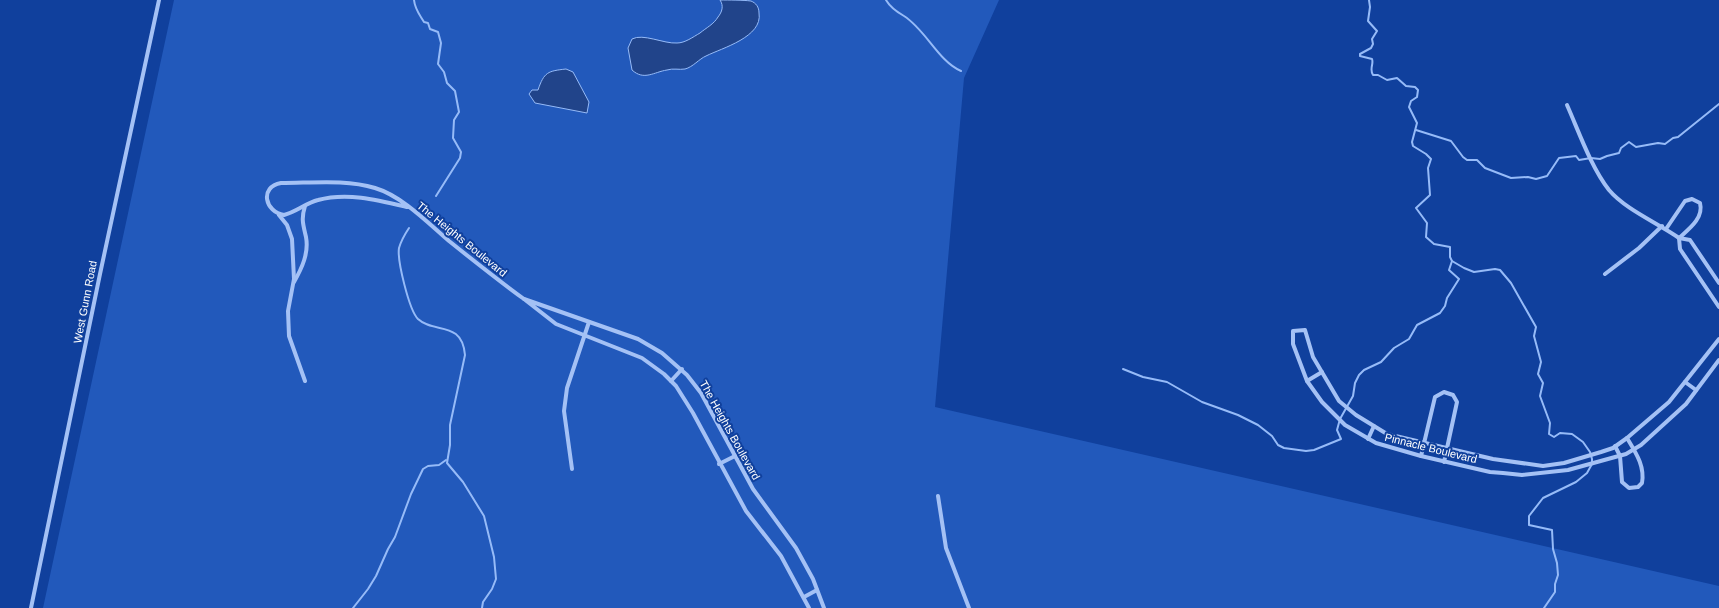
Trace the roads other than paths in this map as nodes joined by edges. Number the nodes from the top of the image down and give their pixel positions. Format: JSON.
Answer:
{"nodes":[{"id":1,"x":159,"y":0,"type":"edge"},
{"id":2,"x":1567,"y":105,"type":"dead end"},
{"id":3,"x":305,"y":206,"type":"junction"},
{"id":4,"x":407,"y":207,"type":"junction"},
{"id":5,"x":279,"y":215,"type":"junction"},
{"id":6,"x":1664,"y":227,"type":"junction"},
{"id":7,"x":1679,"y":238,"type":"junction"},
{"id":8,"x":1605,"y":274,"type":"dead end"},
{"id":9,"x":1719,"y":283,"type":"edge"},
{"id":10,"x":293,"y":284,"type":"junction"},
{"id":11,"x":524,"y":299,"type":"junction"},
{"id":12,"x":1719,"y":307,"type":"edge"},
{"id":13,"x":589,"y":322,"type":"junction"},
{"id":14,"x":584,"y":335,"type":"junction"},
{"id":15,"x":1719,"y":339,"type":"edge"},
{"id":16,"x":1719,"y":360,"type":"edge"},
{"id":17,"x":682,"y":369,"type":"junction"},
{"id":18,"x":1322,"y":372,"type":"junction"},
{"id":19,"x":305,"y":381,"type":"dead end"},
{"id":20,"x":671,"y":381,"type":"junction"},
{"id":21,"x":1307,"y":381,"type":"junction"},
{"id":22,"x":1685,"y":382,"type":"junction"},
{"id":23,"x":1696,"y":390,"type":"junction"},
{"id":24,"x":1374,"y":426,"type":"junction"},
{"id":25,"x":1627,"y":438,"type":"junction"},
{"id":26,"x":1368,"y":439,"type":"junction"},
{"id":27,"x":1424,"y":442,"type":"junction"},
{"id":28,"x":1615,"y":446,"type":"junction"},
{"id":29,"x":1447,"y":448,"type":"junction"},
{"id":30,"x":1634,"y":450,"type":"junction"},
{"id":31,"x":735,"y":456,"type":"junction"},
{"id":32,"x":1421,"y":456,"type":"junction"},
{"id":33,"x":1620,"y":456,"type":"junction"},
{"id":34,"x":1444,"y":462,"type":"junction"},
{"id":35,"x":719,"y":464,"type":"junction"},
{"id":36,"x":572,"y":469,"type":"dead end"},
{"id":37,"x":938,"y":496,"type":"dead end"},
{"id":38,"x":817,"y":590,"type":"junction"},
{"id":39,"x":804,"y":597,"type":"junction"},
{"id":40,"x":31,"y":608,"type":"edge"},
{"id":41,"x":809,"y":608,"type":"edge"},
{"id":42,"x":824,"y":608,"type":"edge"},
{"id":43,"x":969,"y":608,"type":"edge"}],
"edges":[{"from":1,"to":40,"type":"street","name":"West Gunn Road"},
{"from":2,"to":6,"type":"street"},
{"from":3,"to":4,"type":"street","name":"The Heights Boulevard"},
{"from":3,"to":5,"type":"street","name":"The Heights Boulevard"},
{"from":3,"to":10,"type":"street"},
{"from":4,"to":5,"type":"street","name":"The Heights Boulevard"},
{"from":4,"to":11,"type":"street","name":"The Heights Boulevard"},
{"from":5,"to":10,"type":"street"},
{"from":6,"to":7,"type":"street"},
{"from":6,"to":7,"type":"street"},
{"from":6,"to":8,"type":"street"},
{"from":7,"to":9,"type":"street"},
{"from":7,"to":12,"type":"street"},
{"from":10,"to":19,"type":"street"},
{"from":11,"to":13,"type":"street","name":"The Heights Boulevard"},
{"from":11,"to":14,"type":"street","name":"The Heights Boulevard"},
{"from":13,"to":14,"type":"street"},
{"from":13,"to":17,"type":"street","name":"The Heights Boulevard"},
{"from":14,"to":20,"type":"street","name":"The Heights Boulevard"},
{"from":14,"to":36,"type":"street"},
{"from":15,"to":22,"type":"street","name":"Pinnacle Boulevard"},
{"from":16,"to":23,"type":"street","name":"Pinnacle Boulevard"},
{"from":17,"to":20,"type":"street"},
{"from":17,"to":31,"type":"street","name":"The Heights Boulevard"},
{"from":18,"to":21,"type":"street"},
{"from":18,"to":21,"type":"street","name":"Pinnacle Boulevard"},
{"from":18,"to":24,"type":"street","name":"Pinnacle Boulevard"},
{"from":20,"to":35,"type":"street","name":"The Heights Boulevard"},
{"from":21,"to":26,"type":"street","name":"Pinnacle Boulevard"},
{"from":22,"to":23,"type":"street"},
{"from":22,"to":25,"type":"street","name":"Pinnacle Boulevard"},
{"from":23,"to":30,"type":"street","name":"Pinnacle Boulevard"},
{"from":24,"to":26,"type":"street"},
{"from":24,"to":27,"type":"street","name":"Pinnacle Boulevard"},
{"from":25,"to":28,"type":"street","name":"Pinnacle Boulevard"},
{"from":25,"to":30,"type":"street"},
{"from":26,"to":32,"type":"street","name":"Pinnacle Boulevard"},
{"from":27,"to":29,"type":"street","name":"Pinnacle Boulevard"},
{"from":27,"to":29,"type":"street"},
{"from":27,"to":32,"type":"street"},
{"from":28,"to":29,"type":"street","name":"Pinnacle Boulevard"},
{"from":28,"to":33,"type":"street"},
{"from":29,"to":34,"type":"street"},
{"from":30,"to":33,"type":"street","name":"Pinnacle Boulevard"},
{"from":30,"to":33,"type":"street"},
{"from":31,"to":35,"type":"street"},
{"from":31,"to":38,"type":"street","name":"The Heights Boulevard"},
{"from":32,"to":34,"type":"street","name":"Pinnacle Boulevard"},
{"from":33,"to":34,"type":"street","name":"Pinnacle Boulevard"},
{"from":35,"to":39,"type":"street","name":"The Heights Boulevard"},
{"from":37,"to":43,"type":"street"},
{"from":38,"to":39,"type":"street"},
{"from":38,"to":42,"type":"street","name":"The Heights Boulevard"},
{"from":39,"to":41,"type":"street","name":"The Heights Boulevard"}]}
